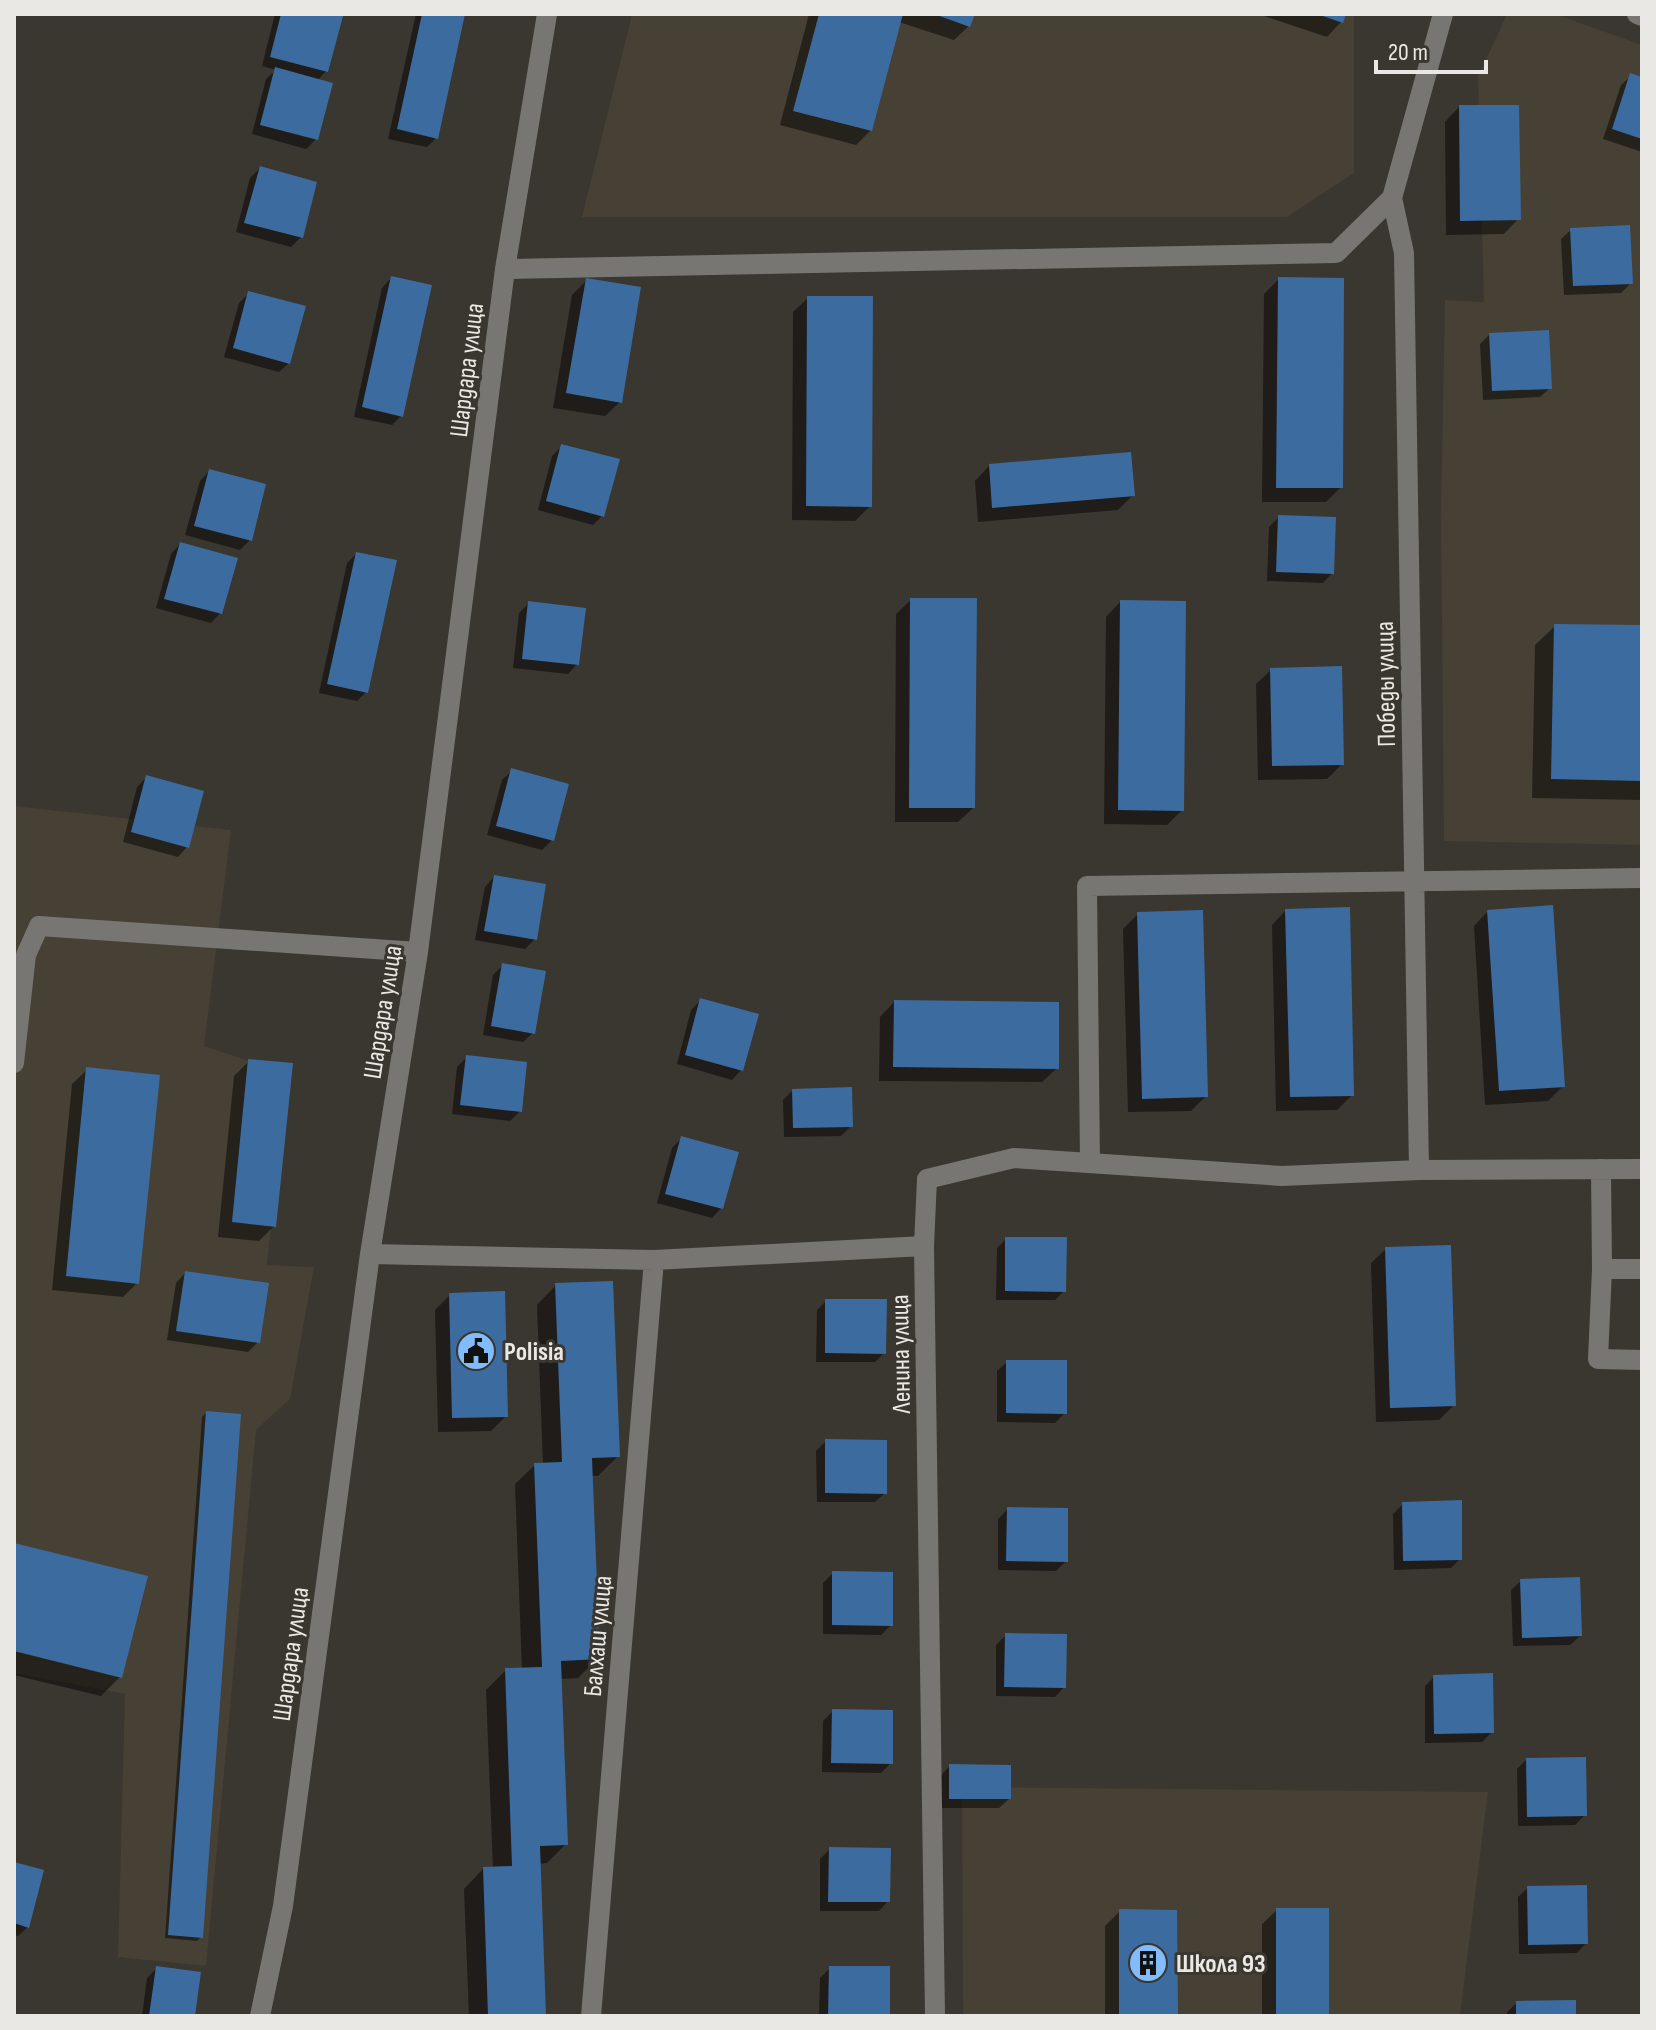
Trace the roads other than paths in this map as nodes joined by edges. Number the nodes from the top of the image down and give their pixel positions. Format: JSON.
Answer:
{"nodes":[{"id":1,"x":547,"y":14,"type":"edge"},
{"id":2,"x":1443,"y":14,"type":"edge"},
{"id":3,"x":1392,"y":198,"type":"junction"},
{"id":4,"x":505,"y":269,"type":"junction"},
{"id":5,"x":1642,"y":878,"type":"edge"},
{"id":6,"x":1415,"y":881,"type":"junction"},
{"id":7,"x":418,"y":952,"type":"junction"},
{"id":8,"x":14,"y":1063,"type":"edge"},
{"id":9,"x":1090,"y":1163,"type":"junction"},
{"id":10,"x":1601,"y":1169,"type":"junction"},
{"id":11,"x":1642,"y":1169,"type":"edge"},
{"id":12,"x":1419,"y":1170,"type":"junction"},
{"id":13,"x":924,"y":1246,"type":"junction"},
{"id":14,"x":370,"y":1254,"type":"junction"},
{"id":15,"x":654,"y":1260,"type":"junction"},
{"id":16,"x":1602,"y":1269,"type":"junction"},
{"id":17,"x":1642,"y":1269,"type":"edge"},
{"id":18,"x":1642,"y":1360,"type":"edge"},
{"id":19,"x":260,"y":2016,"type":"edge"},
{"id":20,"x":591,"y":2016,"type":"edge"},
{"id":21,"x":935,"y":2016,"type":"edge"}],
"edges":[{"from":1,"to":4,"type":"street","name":"Шардара улица"},
{"from":2,"to":3,"type":"street"},
{"from":3,"to":4,"type":"street"},
{"from":3,"to":6,"type":"street","name":"Победы улица"},
{"from":4,"to":7,"type":"street","name":"Шардара улица"},
{"from":5,"to":6,"type":"street"},
{"from":6,"to":9,"type":"street"},
{"from":6,"to":12,"type":"street","name":"Победы улица"},
{"from":7,"to":8,"type":"street"},
{"from":7,"to":14,"type":"street","name":"Шардара улица"},
{"from":9,"to":12,"type":"street"},
{"from":9,"to":13,"type":"street","name":"Ленина улица"},
{"from":10,"to":11,"type":"street"},
{"from":10,"to":12,"type":"street"},
{"from":10,"to":16,"type":"street"},
{"from":13,"to":15,"type":"street"},
{"from":13,"to":21,"type":"street","name":"Ленина улица"},
{"from":14,"to":15,"type":"street"},
{"from":14,"to":19,"type":"street","name":"Шардара улица"},
{"from":15,"to":20,"type":"street","name":"Балхаш улица"},
{"from":16,"to":17,"type":"street"},
{"from":16,"to":18,"type":"street"}]}
